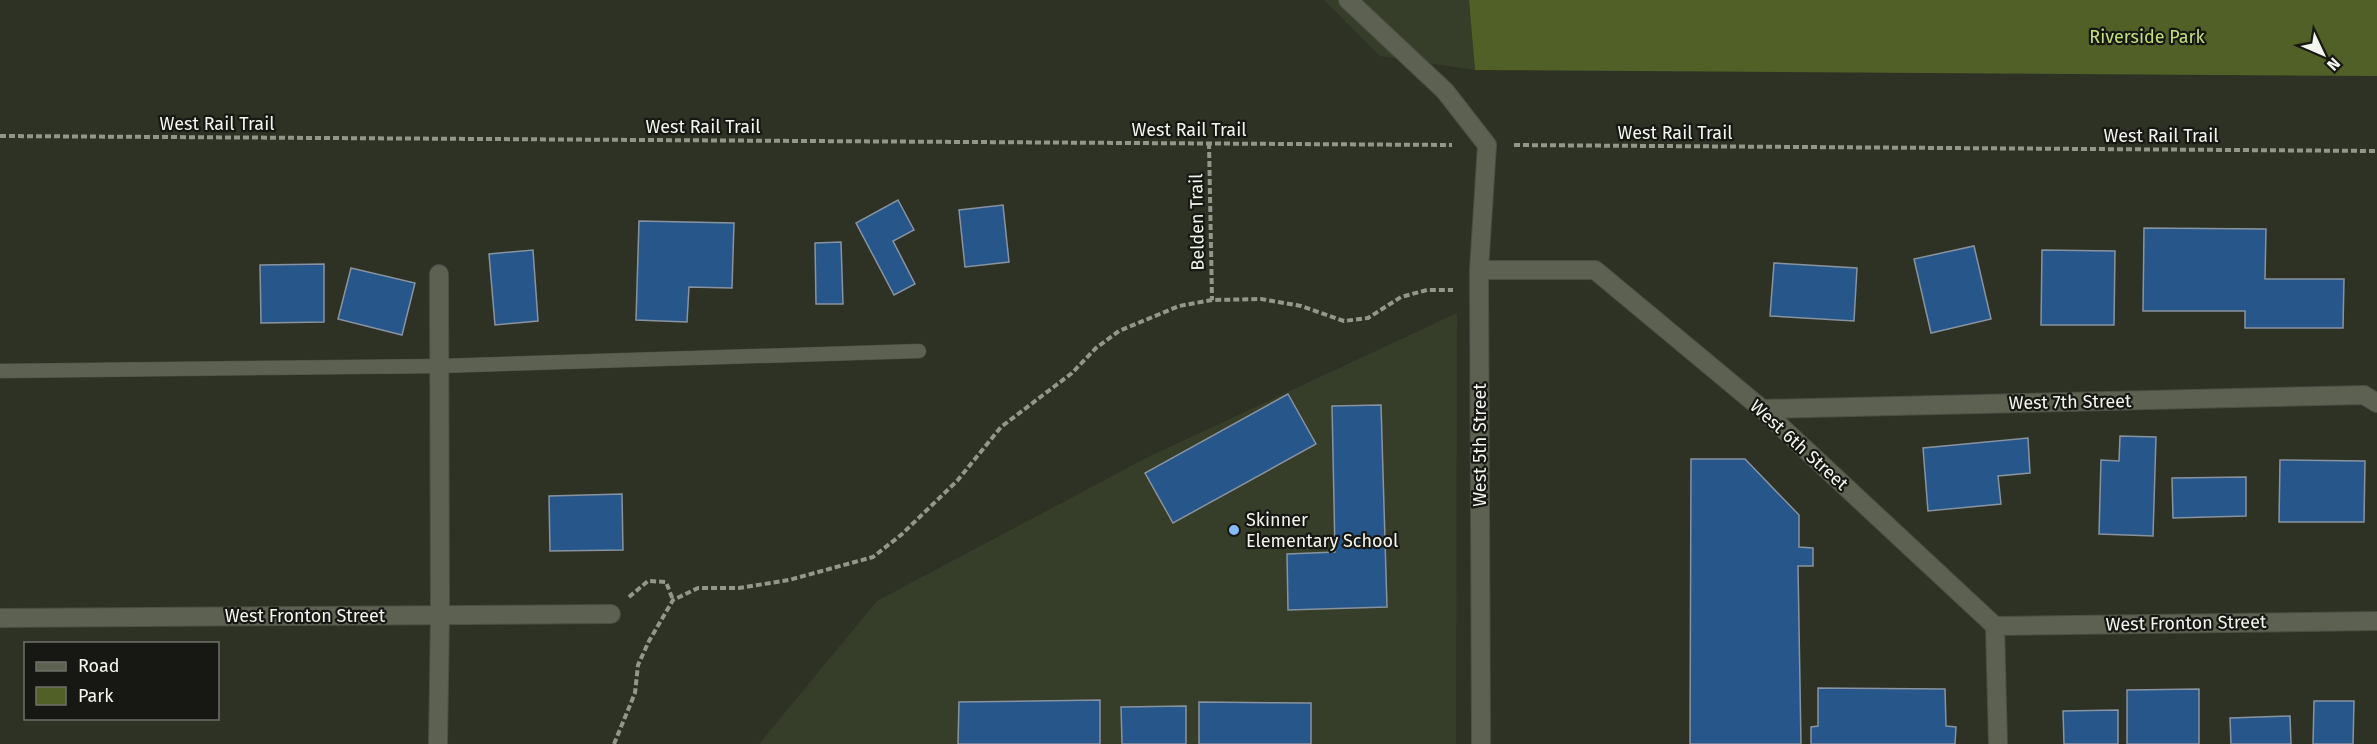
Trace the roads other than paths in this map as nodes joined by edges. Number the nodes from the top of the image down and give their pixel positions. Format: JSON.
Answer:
{"nodes":[{"id":1,"x":1348,"y":0,"type":"edge"},
{"id":2,"x":1479,"y":270,"type":"junction"},
{"id":3,"x":439,"y":274,"type":"dead end"},
{"id":4,"x":919,"y":351,"type":"dead end"},
{"id":5,"x":440,"y":366,"type":"junction"},
{"id":6,"x":0,"y":371,"type":"edge"},
{"id":7,"x":2377,"y":403,"type":"edge"},
{"id":8,"x":1762,"y":409,"type":"junction"},
{"id":9,"x":611,"y":614,"type":"road end"},
{"id":10,"x":440,"y":615,"type":"junction"},
{"id":11,"x":0,"y":618,"type":"edge"},
{"id":12,"x":2377,"y":621,"type":"edge"},
{"id":13,"x":1995,"y":626,"type":"junction"},
{"id":14,"x":438,"y":744,"type":"edge"},
{"id":15,"x":1481,"y":744,"type":"edge"},
{"id":16,"x":1998,"y":744,"type":"edge"}],
"edges":[{"from":1,"to":2,"type":"street","name":"West 5th Street"},
{"from":2,"to":8,"type":"street","name":"West 6th Street"},
{"from":2,"to":15,"type":"street","name":"West 5th Street"},
{"from":3,"to":5,"type":"street"},
{"from":4,"to":5,"type":"lane"},
{"from":5,"to":6,"type":"lane"},
{"from":5,"to":10,"type":"street"},
{"from":7,"to":8,"type":"street","name":"West 7th Street"},
{"from":8,"to":13,"type":"street","name":"West 6th Street"},
{"from":9,"to":10,"type":"street","name":"West Fronton Street"},
{"from":10,"to":11,"type":"street","name":"West Fronton Street"},
{"from":10,"to":14,"type":"street"},
{"from":12,"to":13,"type":"street","name":"West Fronton Street"},
{"from":13,"to":16,"type":"street"}]}
